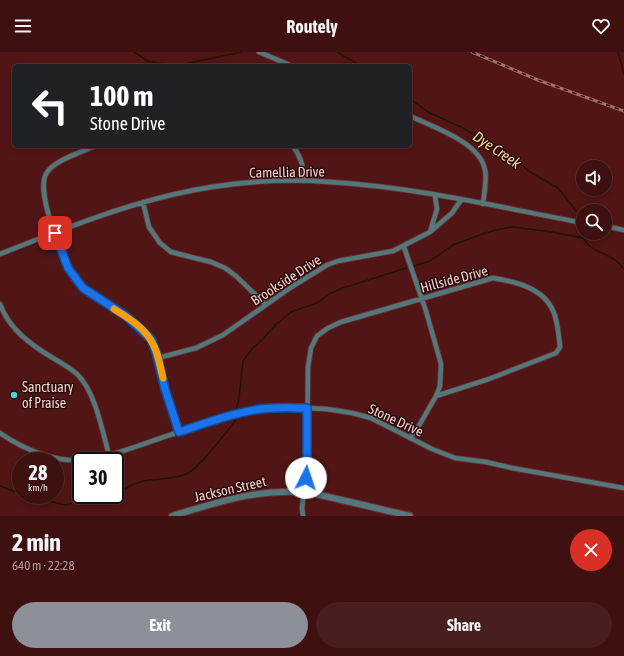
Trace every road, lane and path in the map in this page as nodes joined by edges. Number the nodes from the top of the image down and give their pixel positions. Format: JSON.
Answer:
{"nodes":[{"id":1,"x":259,"y":52,"type":"edge"},
{"id":2,"x":287,"y":64,"type":"edge"},
{"id":3,"x":412,"y":117,"type":"edge"},
{"id":4,"x":91,"y":148,"type":"edge"},
{"id":5,"x":294,"y":148,"type":"edge"},
{"id":6,"x":304,"y":181,"type":"junction"},
{"id":7,"x":435,"y":196,"type":"junction"},
{"id":8,"x":461,"y":200,"type":"junction"},
{"id":9,"x":143,"y":202,"type":"junction"},
{"id":10,"x":483,"y":204,"type":"junction"},
{"id":11,"x":576,"y":221,"type":"edge"},
{"id":12,"x":612,"y":227,"type":"edge"},
{"id":13,"x":624,"y":230,"type":"edge"},
{"id":14,"x":430,"y":232,"type":"junction"},
{"id":15,"x":55,"y":233,"type":"junction"},
{"id":16,"x":404,"y":247,"type":"junction"},
{"id":17,"x":0,"y":254,"type":"edge"},
{"id":18,"x":421,"y":299,"type":"junction"},
{"id":19,"x":0,"y":304,"type":"edge"},
{"id":20,"x":266,"y":305,"type":"junction"},
{"id":21,"x":158,"y":358,"type":"junction"},
{"id":22,"x":436,"y":396,"type":"junction"},
{"id":23,"x":307,"y":408,"type":"junction"},
{"id":24,"x":179,"y":432,"type":"junction"},
{"id":25,"x":0,"y":433,"type":"edge"},
{"id":26,"x":410,"y":438,"type":"junction"},
{"id":27,"x":108,"y":452,"type":"edge"},
{"id":28,"x":118,"y":452,"type":"edge"},
{"id":29,"x":72,"y":459,"type":"edge"},
{"id":30,"x":624,"y":488,"type":"edge"},
{"id":31,"x":304,"y":492,"type":"junction"},
{"id":32,"x":172,"y":516,"type":"edge"},
{"id":33,"x":302,"y":516,"type":"edge"},
{"id":34,"x":410,"y":516,"type":"edge"}],
"edges":[{"from":1,"to":2,"type":"street"},
{"from":3,"to":10,"type":"street"},
{"from":4,"to":15,"type":"street"},
{"from":5,"to":6,"type":"street"},
{"from":6,"to":7,"type":"street","name":"Camellia Drive"},
{"from":6,"to":9,"type":"street","name":"Camellia Drive"},
{"from":7,"to":8,"type":"street","name":"Camellia Drive"},
{"from":7,"to":14,"type":"street"},
{"from":8,"to":10,"type":"street","name":"Camellia Drive"},
{"from":8,"to":14,"type":"street","name":"Brookside Drive"},
{"from":9,"to":15,"type":"street","name":"Camellia Drive"},
{"from":9,"to":20,"type":"street"},
{"from":10,"to":11,"type":"street","name":"Camellia Drive"},
{"from":12,"to":13,"type":"street"},
{"from":14,"to":16,"type":"street","name":"Brookside Drive"},
{"from":15,"to":17,"type":"street","name":"Camellia Drive"},
{"from":15,"to":21,"type":"street"},
{"from":16,"to":18,"type":"street"},
{"from":16,"to":20,"type":"street","name":"Brookside Drive"},
{"from":18,"to":22,"type":"street"},
{"from":18,"to":22,"type":"street","name":"Hillside Drive"},
{"from":18,"to":23,"type":"street","name":"Hillside Drive"},
{"from":19,"to":27,"type":"street"},
{"from":20,"to":21,"type":"street","name":"Brookside Drive"},
{"from":21,"to":24,"type":"street"},
{"from":22,"to":26,"type":"street"},
{"from":23,"to":24,"type":"street","name":"Stone Drive"},
{"from":23,"to":26,"type":"street","name":"Stone Drive"},
{"from":23,"to":31,"type":"street","name":"Hillside Drive"},
{"from":24,"to":28,"type":"street","name":"Stone Drive"},
{"from":25,"to":29,"type":"street","name":"Stone Drive"},
{"from":26,"to":30,"type":"street","name":"Stone Drive"},
{"from":31,"to":32,"type":"street","name":"Jackson Street"},
{"from":31,"to":33,"type":"street","name":"Hillside Drive"},
{"from":31,"to":34,"type":"street","name":"Jackson Street"}]}
